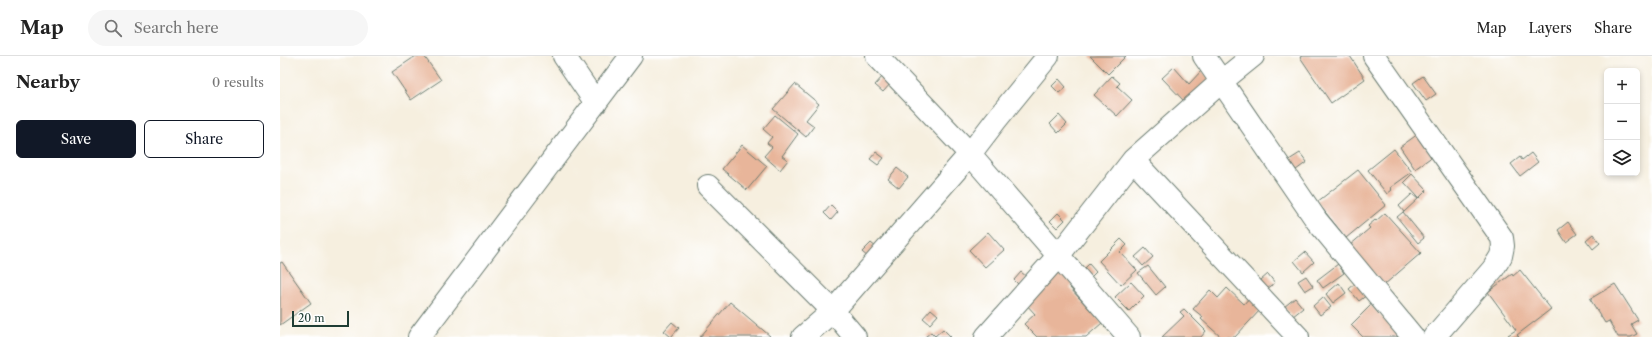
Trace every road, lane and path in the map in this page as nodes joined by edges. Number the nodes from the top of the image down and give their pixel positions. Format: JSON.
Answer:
{"nodes":[{"id":1,"x":564,"y":56,"type":"edge"},
{"id":2,"x":631,"y":56,"type":"edge"},
{"id":3,"x":877,"y":56,"type":"edge"},
{"id":4,"x":1048,"y":56,"type":"edge"},
{"id":5,"x":1204,"y":56,"type":"edge"},
{"id":6,"x":1254,"y":56,"type":"edge"},
{"id":7,"x":1374,"y":56,"type":"edge"},
{"id":8,"x":1222,"y":81,"type":"junction"},
{"id":9,"x":596,"y":103,"type":"junction"},
{"id":10,"x":970,"y":154,"type":"junction"},
{"id":11,"x":1133,"y":160,"type":"junction"},
{"id":12,"x":708,"y":186,"type":"dead end"},
{"id":13,"x":1058,"y":254,"type":"junction"},
{"id":14,"x":833,"y":311,"type":"junction"},
{"id":15,"x":419,"y":337,"type":"edge"},
{"id":16,"x":803,"y":337,"type":"edge"},
{"id":17,"x":855,"y":337,"type":"edge"},
{"id":18,"x":986,"y":337,"type":"edge"},
{"id":19,"x":1129,"y":337,"type":"edge"},
{"id":20,"x":1298,"y":337,"type":"edge"},
{"id":21,"x":1413,"y":337,"type":"edge"},
{"id":22,"x":1434,"y":337,"type":"edge"}],
"edges":[{"from":1,"to":9,"type":"street"},
{"from":2,"to":9,"type":"street"},
{"from":3,"to":10,"type":"street"},
{"from":4,"to":10,"type":"street"},
{"from":5,"to":8,"type":"street"},
{"from":6,"to":8,"type":"street"},
{"from":7,"to":22,"type":"street"},
{"from":8,"to":11,"type":"street"},
{"from":8,"to":21,"type":"street"},
{"from":9,"to":15,"type":"street"},
{"from":10,"to":13,"type":"street"},
{"from":10,"to":14,"type":"street"},
{"from":11,"to":13,"type":"street"},
{"from":11,"to":20,"type":"street"},
{"from":12,"to":14,"type":"street"},
{"from":13,"to":18,"type":"street"},
{"from":13,"to":19,"type":"street"},
{"from":14,"to":16,"type":"street"},
{"from":14,"to":17,"type":"street"}]}
